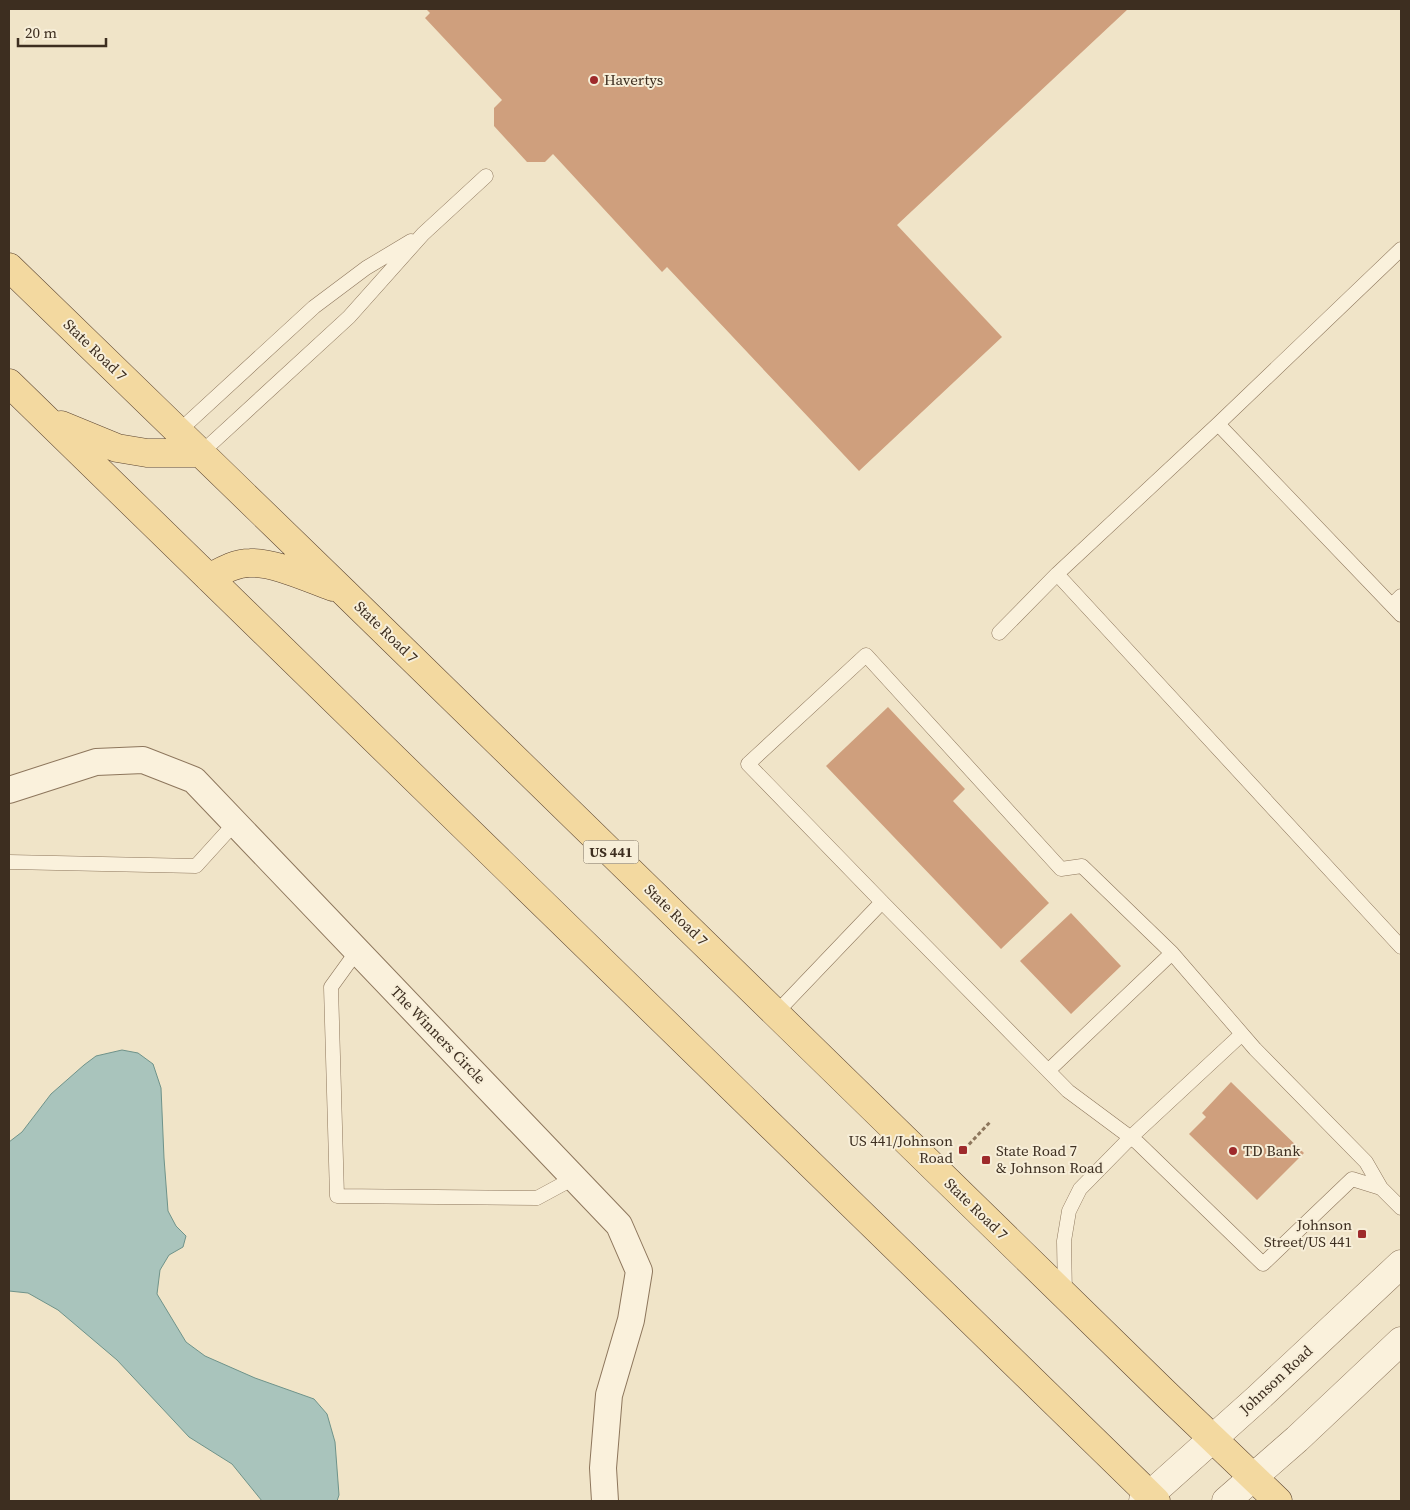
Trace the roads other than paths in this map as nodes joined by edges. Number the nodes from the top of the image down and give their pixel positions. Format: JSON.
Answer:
{"nodes":[{"id":1,"x":486,"y":176,"type":"dead end"},
{"id":2,"x":423,"y":234,"type":"junction"},
{"id":3,"x":1400,"y":254,"type":"edge"},
{"id":4,"x":9,"y":267,"type":"edge"},
{"id":5,"x":9,"y":383,"type":"edge"},
{"id":6,"x":46,"y":418,"type":"junction"},
{"id":7,"x":1218,"y":424,"type":"junction"},
{"id":8,"x":179,"y":431,"type":"junction"},
{"id":9,"x":201,"y":453,"type":"junction"},
{"id":10,"x":1057,"y":574,"type":"junction"},
{"id":11,"x":209,"y":578,"type":"junction"},
{"id":12,"x":344,"y":592,"type":"junction"},
{"id":13,"x":1398,"y":605,"type":"edge"},
{"id":14,"x":999,"y":633,"type":"dead end"},
{"id":15,"x":9,"y":790,"type":"edge"},
{"id":16,"x":235,"y":823,"type":"junction"},
{"id":17,"x":9,"y":862,"type":"edge"},
{"id":18,"x":882,"y":902,"type":"junction"},
{"id":19,"x":1401,"y":947,"type":"edge"},
{"id":20,"x":357,"y":951,"type":"junction"},
{"id":21,"x":1172,"y":954,"type":"junction"},
{"id":22,"x":776,"y":1013,"type":"junction"},
{"id":23,"x":1242,"y":1034,"type":"junction"},
{"id":24,"x":1048,"y":1070,"type":"junction"},
{"id":25,"x":1131,"y":1137,"type":"junction"},
{"id":26,"x":574,"y":1178,"type":"junction"},
{"id":27,"x":1381,"y":1188,"type":"junction"},
{"id":28,"x":1401,"y":1208,"type":"edge"},
{"id":29,"x":1401,"y":1264,"type":"edge"},
{"id":30,"x":1065,"y":1296,"type":"junction"},
{"id":31,"x":1401,"y":1342,"type":"edge"},
{"id":32,"x":1213,"y":1439,"type":"junction"},
{"id":33,"x":1253,"y":1478,"type":"junction"},
{"id":34,"x":1150,"y":1499,"type":"edge"},
{"id":35,"x":605,"y":1501,"type":"edge"},
{"id":36,"x":1226,"y":1501,"type":"edge"},
{"id":37,"x":1278,"y":1501,"type":"edge"}],
"edges":[{"from":1,"to":2,"type":"lane"},
{"from":2,"to":8,"type":"lane"},
{"from":2,"to":9,"type":"lane"},
{"from":3,"to":7,"type":"lane"},
{"from":4,"to":8,"type":"main road","name":"State Road 7","number":"US 441"},
{"from":5,"to":6,"type":"main road"},
{"from":6,"to":9,"type":"main road"},
{"from":6,"to":11,"type":"main road"},
{"from":7,"to":10,"type":"lane"},
{"from":7,"to":13,"type":"lane"},
{"from":8,"to":9,"type":"main road","name":"State Road 7","number":"US 441"},
{"from":9,"to":12,"type":"main road","name":"State Road 7","number":"US 441"},
{"from":10,"to":14,"type":"lane"},
{"from":10,"to":19,"type":"lane"},
{"from":11,"to":12,"type":"main road"},
{"from":11,"to":34,"type":"main road"},
{"from":12,"to":22,"type":"main road","name":"State Road 7","number":"US 441"},
{"from":15,"to":16,"type":"street","name":"The Winners Circle"},
{"from":16,"to":17,"type":"lane"},
{"from":16,"to":20,"type":"street","name":"The Winners Circle"},
{"from":18,"to":21,"type":"lane"},
{"from":18,"to":22,"type":"lane"},
{"from":18,"to":24,"type":"lane"},
{"from":20,"to":26,"type":"street","name":"The Winners Circle"},
{"from":20,"to":26,"type":"lane"},
{"from":21,"to":23,"type":"lane"},
{"from":21,"to":24,"type":"lane"},
{"from":22,"to":30,"type":"main road","name":"State Road 7","number":"US 441"},
{"from":23,"to":25,"type":"lane"},
{"from":23,"to":27,"type":"lane"},
{"from":24,"to":25,"type":"lane"},
{"from":25,"to":27,"type":"lane"},
{"from":25,"to":30,"type":"lane"},
{"from":26,"to":35,"type":"street","name":"The Winners Circle"},
{"from":27,"to":28,"type":"lane"},
{"from":29,"to":32,"type":"street","name":"Johnson Road"},
{"from":30,"to":32,"type":"main road","name":"State Road 7","number":"US 441"},
{"from":31,"to":33,"type":"street"},
{"from":32,"to":33,"type":"main road","name":"State Road 7","number":"US 441"},
{"from":32,"to":34,"type":"street","name":"Johnson Road"},
{"from":33,"to":36,"type":"street"},
{"from":33,"to":37,"type":"main road","name":"State Road 7","number":"US 441"}]}
